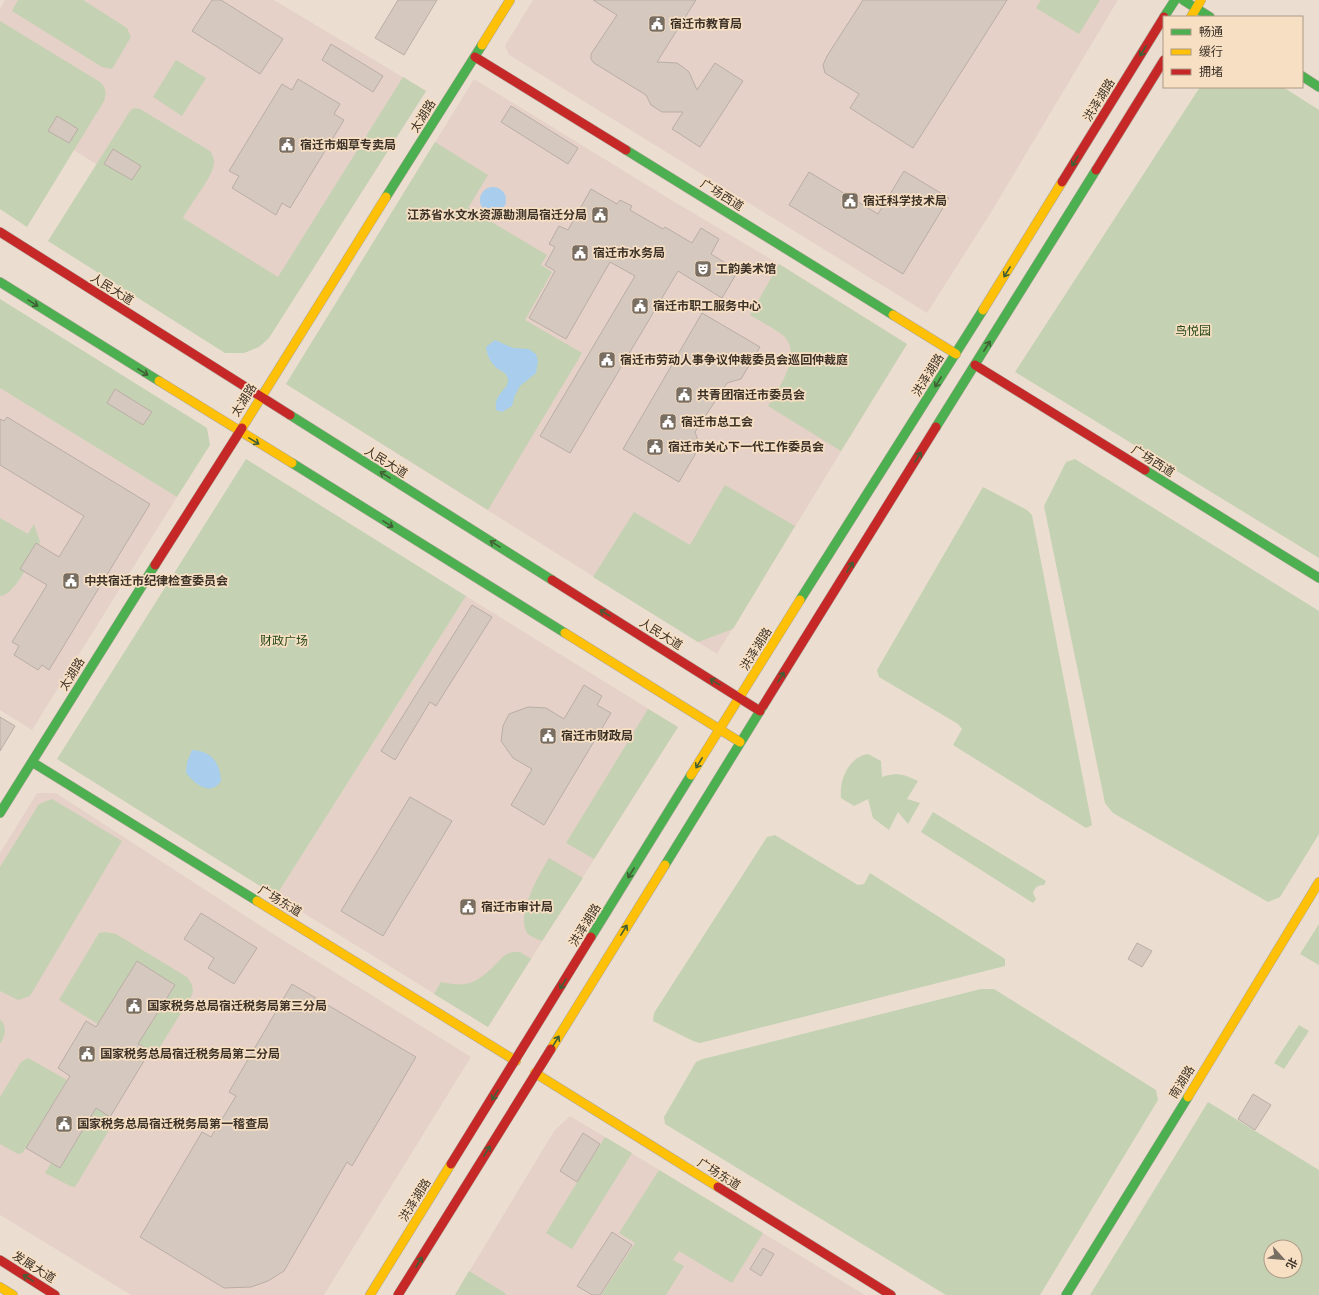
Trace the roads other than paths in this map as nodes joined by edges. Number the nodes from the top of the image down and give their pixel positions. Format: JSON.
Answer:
{"nodes":[{"id":1,"x":510,"y":0,"type":"edge"},
{"id":2,"x":1175,"y":0,"type":"edge"},
{"id":3,"x":1183,"y":0,"type":"edge"},
{"id":4,"x":1199,"y":4,"type":"edge"},
{"id":5,"x":1165,"y":16,"type":"edge"},
{"id":6,"x":1192,"y":16,"type":"edge"},
{"id":7,"x":1209,"y":16,"type":"edge"},
{"id":8,"x":1163,"y":19,"type":"edge"},
{"id":9,"x":475,"y":57,"type":"junction"},
{"id":10,"x":1163,"y":62,"type":"edge"},
{"id":11,"x":1303,"y":77,"type":"edge"},
{"id":12,"x":1319,"y":87,"type":"edge"},
{"id":13,"x":0,"y":232,"type":"edge"},
{"id":14,"x":0,"y":282,"type":"edge"},
{"id":15,"x":956,"y":354,"type":"junction"},
{"id":16,"x":975,"y":365,"type":"junction"},
{"id":17,"x":260,"y":397,"type":"junction"},
{"id":18,"x":238,"y":431,"type":"junction"},
{"id":19,"x":1319,"y":578,"type":"edge"},
{"id":20,"x":739,"y":698,"type":"junction"},
{"id":21,"x":760,"y":711,"type":"junction"},
{"id":22,"x":720,"y":730,"type":"junction"},
{"id":23,"x":740,"y":742,"type":"junction"},
{"id":24,"x":32,"y":762,"type":"junction"},
{"id":25,"x":0,"y":813,"type":"edge"},
{"id":26,"x":1319,"y":882,"type":"edge"},
{"id":27,"x":516,"y":1061,"type":"junction"},
{"id":28,"x":535,"y":1074,"type":"junction"},
{"id":29,"x":0,"y":1260,"type":"edge"},
{"id":30,"x":0,"y":1287,"type":"edge"},
{"id":31,"x":13,"y":1295,"type":"edge"},
{"id":32,"x":55,"y":1295,"type":"edge"},
{"id":33,"x":370,"y":1295,"type":"edge"},
{"id":34,"x":398,"y":1295,"type":"edge"},
{"id":35,"x":891,"y":1295,"type":"edge"},
{"id":36,"x":1066,"y":1295,"type":"edge"}],
"edges":[{"from":1,"to":9,"type":"main road","name":"太湖路"},
{"from":2,"to":5,"type":"main road","name":"洪泽湖路"},
{"from":3,"to":4,"type":"main road"},
{"from":4,"to":6,"type":"main road"},
{"from":4,"to":7,"type":"main road"},
{"from":8,"to":15,"type":"main road","name":"洪泽湖路","one_way":true},
{"from":9,"to":15,"type":"main road","name":"广场西道"},
{"from":9,"to":17,"type":"main road","name":"太湖路"},
{"from":16,"to":10,"type":"main road","one_way":true},
{"from":11,"to":12,"type":"main road"},
{"from":13,"to":17,"type":"main road","name":"人民大道"},
{"from":14,"to":18,"type":"main road","one_way":true},
{"from":15,"to":20,"type":"main road","name":"洪泽湖路","one_way":true},
{"from":16,"to":19,"type":"main road","name":"广场西道"},
{"from":21,"to":16,"type":"main road","one_way":true},
{"from":17,"to":18,"type":"main road","name":"太湖路"},
{"from":20,"to":17,"type":"main road","name":"人民大道","one_way":true},
{"from":18,"to":22,"type":"main road","one_way":true},
{"from":18,"to":24,"type":"main road","name":"太湖路"},
{"from":20,"to":21,"type":"main road","name":"人民大道"},
{"from":20,"to":22,"type":"main road","name":"洪泽湖路"},
{"from":21,"to":23,"type":"main road"},
{"from":22,"to":23,"type":"main road"},
{"from":22,"to":27,"type":"main road","name":"洪泽湖路","one_way":true},
{"from":28,"to":23,"type":"main road","one_way":true},
{"from":24,"to":25,"type":"main road","name":"太湖路"},
{"from":24,"to":27,"type":"main road","name":"广场东道"},
{"from":26,"to":36,"type":"main road","name":"南湖路"},
{"from":27,"to":33,"type":"main road","name":"洪泽湖路","one_way":true},
{"from":34,"to":28,"type":"main road","one_way":true},
{"from":28,"to":35,"type":"main road","name":"广场东道"},
{"from":32,"to":29,"type":"main road","name":"发展大道","one_way":true},
{"from":30,"to":31,"type":"main road"}]}
